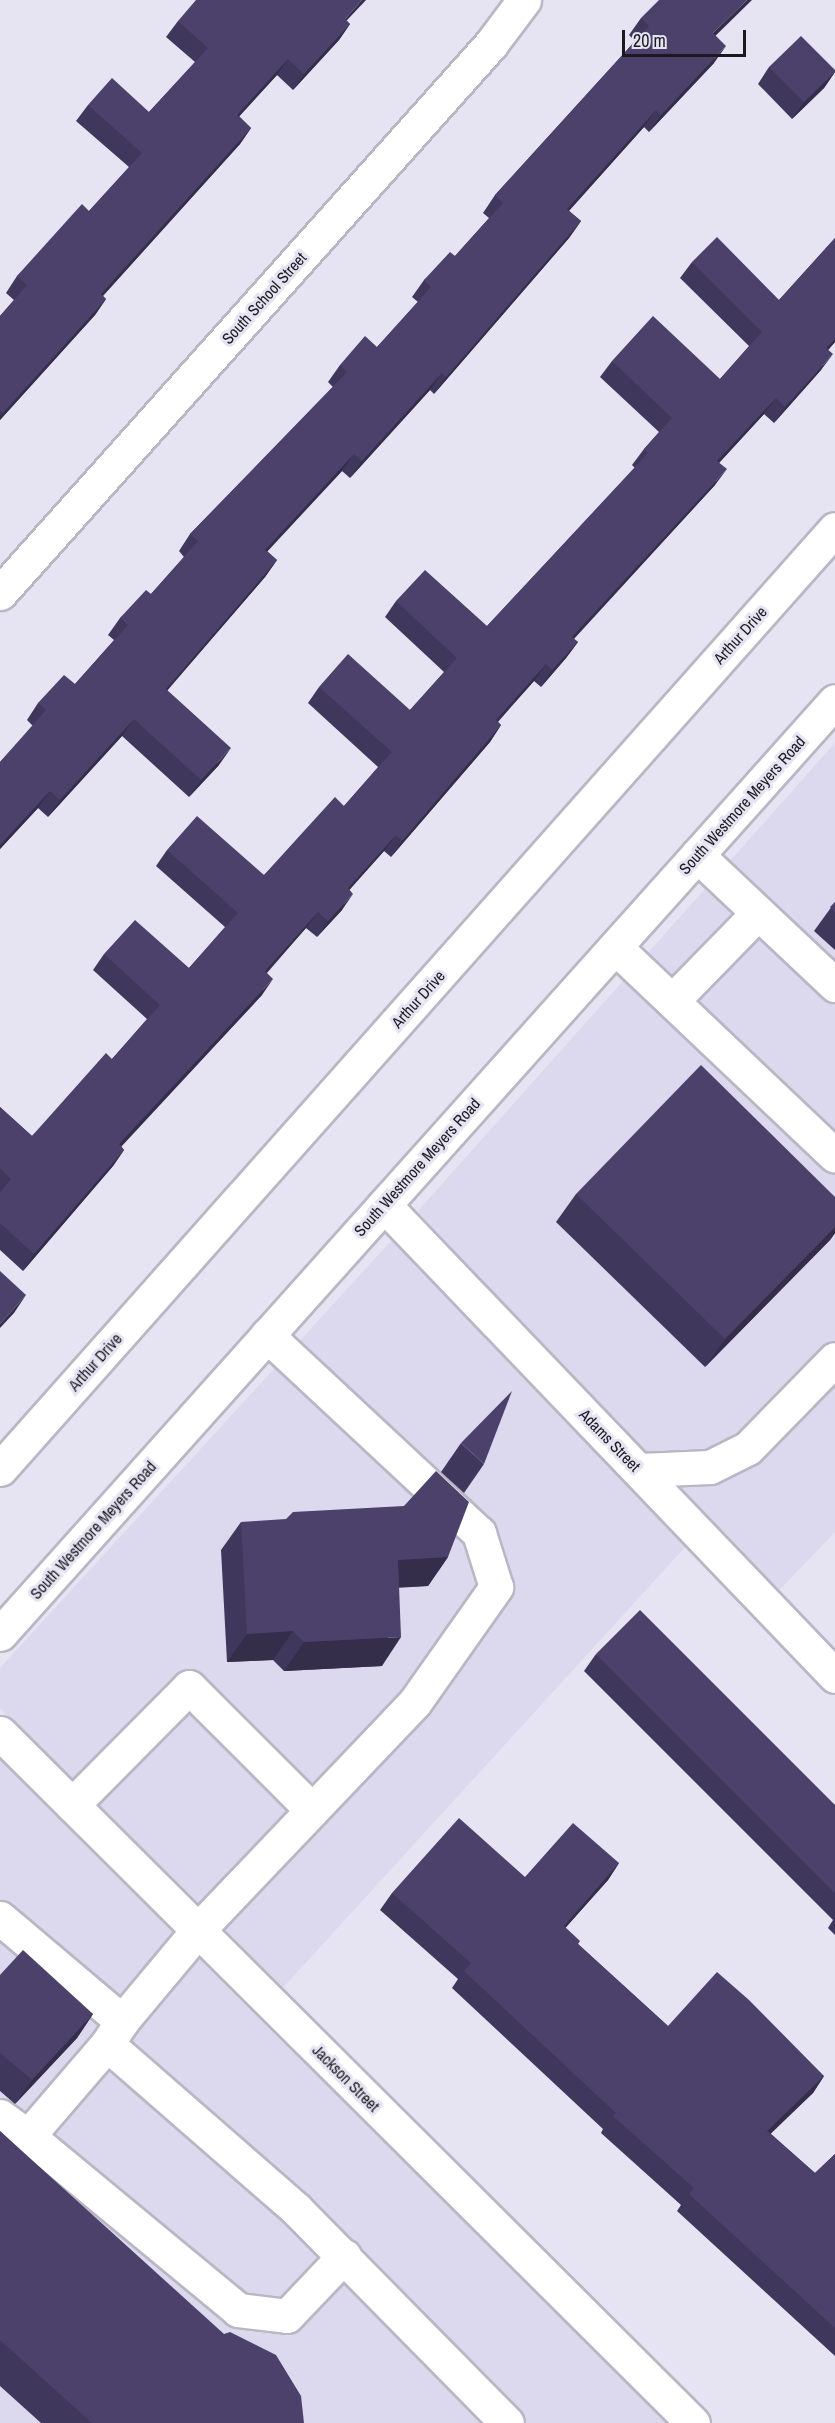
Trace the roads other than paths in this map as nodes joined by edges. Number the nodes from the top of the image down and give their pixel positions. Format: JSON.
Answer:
{"nodes":[{"id":1,"x":524,"y":0,"type":"edge"},
{"id":2,"x":835,"y":529,"type":"edge"},
{"id":3,"x":0,"y":593,"type":"edge"},
{"id":4,"x":835,"y":701,"type":"edge"},
{"id":5,"x":697,"y":855,"type":"junction"},
{"id":6,"x":758,"y":913,"type":"junction"},
{"id":7,"x":615,"y":947,"type":"junction"},
{"id":8,"x":835,"y":985,"type":"edge"},
{"id":9,"x":672,"y":1000,"type":"junction"},
{"id":10,"x":835,"y":1156,"type":"edge"},
{"id":11,"x":384,"y":1205,"type":"junction"},
{"id":12,"x":267,"y":1335,"type":"junction"},
{"id":13,"x":835,"y":1359,"type":"edge"},
{"id":14,"x":0,"y":1469,"type":"edge"},
{"id":15,"x":640,"y":1470,"type":"junction"},
{"id":16,"x":0,"y":1634,"type":"edge"},
{"id":17,"x":835,"y":1676,"type":"edge"},
{"id":18,"x":0,"y":1733,"type":"edge"},
{"id":19,"x":72,"y":1805,"type":"junction"},
{"id":20,"x":312,"y":1810,"type":"junction"},
{"id":21,"x":0,"y":1918,"type":"edge"},
{"id":22,"x":198,"y":1930,"type":"junction"},
{"id":23,"x":115,"y":2032,"type":"junction"},
{"id":24,"x":0,"y":2116,"type":"edge"},
{"id":25,"x":28,"y":2136,"type":"junction"},
{"id":26,"x":345,"y":2256,"type":"junction"},
{"id":27,"x":507,"y":2423,"type":"edge"},
{"id":28,"x":693,"y":2423,"type":"edge"}],
"edges":[{"from":1,"to":3,"type":"street","name":"South School Street"},
{"from":2,"to":14,"type":"street","name":"Arthur Drive"},
{"from":4,"to":5,"type":"street","name":"South Westmore Meyers Road"},
{"from":5,"to":6,"type":"street"},
{"from":5,"to":7,"type":"street","name":"South Westmore Meyers Road"},
{"from":6,"to":8,"type":"street"},
{"from":6,"to":9,"type":"street"},
{"from":7,"to":9,"type":"street"},
{"from":7,"to":11,"type":"street","name":"South Westmore Meyers Road"},
{"from":9,"to":10,"type":"street"},
{"from":11,"to":12,"type":"street","name":"South Westmore Meyers Road"},
{"from":11,"to":15,"type":"street","name":"Adams Street"},
{"from":12,"to":16,"type":"street","name":"South Westmore Meyers Road"},
{"from":12,"to":20,"type":"street"},
{"from":13,"to":15,"type":"street"},
{"from":15,"to":17,"type":"street","name":"Adams Street"},
{"from":18,"to":19,"type":"street","name":"Jackson Street"},
{"from":19,"to":20,"type":"street"},
{"from":19,"to":22,"type":"street","name":"Jackson Street"},
{"from":20,"to":22,"type":"street"},
{"from":21,"to":23,"type":"street"},
{"from":22,"to":23,"type":"street"},
{"from":22,"to":28,"type":"street","name":"Jackson Street"},
{"from":23,"to":25,"type":"street"},
{"from":23,"to":26,"type":"street"},
{"from":24,"to":25,"type":"street"},
{"from":25,"to":26,"type":"street"},
{"from":26,"to":27,"type":"street"}]}
